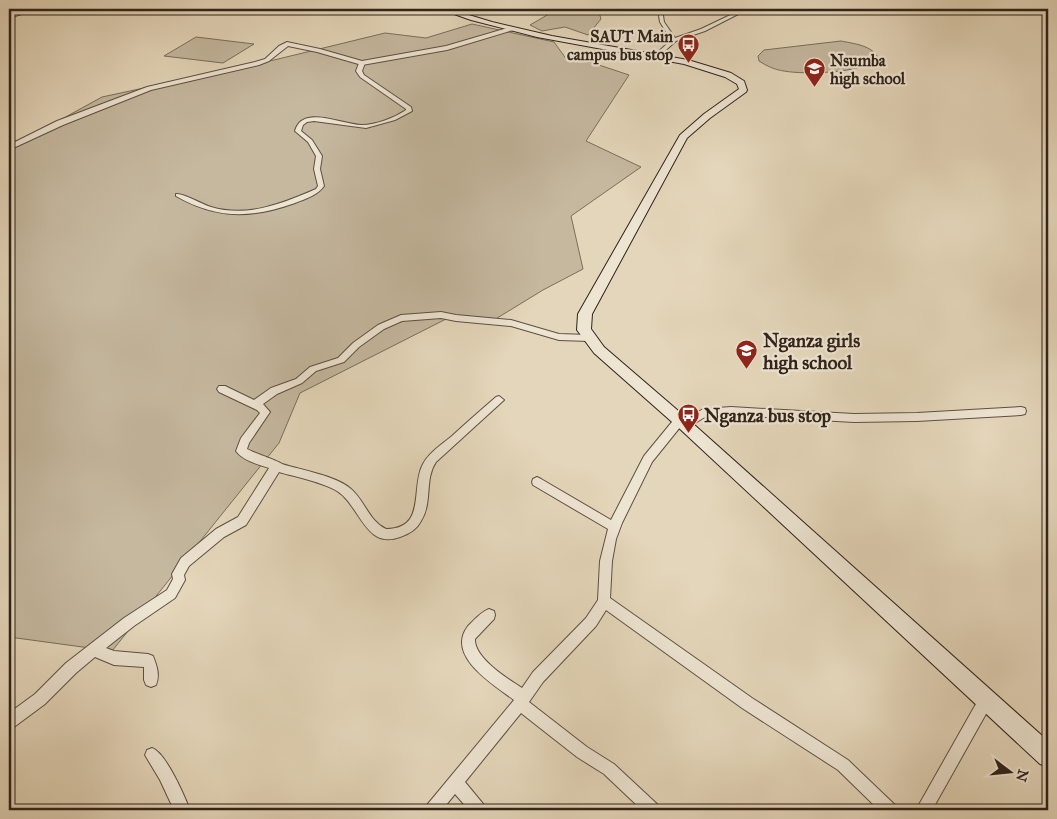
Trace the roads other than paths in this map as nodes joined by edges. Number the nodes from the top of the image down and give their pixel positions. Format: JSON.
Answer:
{"nodes":[{"id":1,"x":35,"y":9,"type":"edge"},
{"id":2,"x":443,"y":9,"type":"edge"},
{"id":3,"x":660,"y":9,"type":"edge"},
{"id":4,"x":746,"y":9,"type":"edge"},
{"id":5,"x":986,"y":9,"type":"edge"},
{"id":6,"x":995,"y":11,"type":"dead end"},
{"id":7,"x":9,"y":17,"type":"edge"},
{"id":8,"x":510,"y":29,"type":"junction"},
{"id":9,"x":674,"y":40,"type":"junction"},
{"id":10,"x":657,"y":56,"type":"junction"},
{"id":11,"x":362,"y":63,"type":"junction"},
{"id":12,"x":9,"y":148,"type":"edge"},
{"id":13,"x":178,"y":195,"type":"dead end"},
{"id":14,"x":589,"y":338,"type":"junction"},
{"id":15,"x":222,"y":389,"type":"dead end"},
{"id":16,"x":499,"y":400,"type":"dead end"},
{"id":17,"x":255,"y":404,"type":"junction"},
{"id":18,"x":1021,"y":410,"type":"dead end"},
{"id":19,"x":682,"y":423,"type":"junction"},
{"id":20,"x":277,"y":465,"type":"junction"},
{"id":21,"x":537,"y":482,"type":"dead end"},
{"id":22,"x":614,"y":527,"type":"junction"},
{"id":23,"x":604,"y":601,"type":"junction"},
{"id":24,"x":489,"y":616,"type":"dead end"},
{"id":25,"x":94,"y":650,"type":"junction"},
{"id":26,"x":151,"y":680,"type":"dead end"},
{"id":27,"x":521,"y":700,"type":"junction"},
{"id":28,"x":986,"y":700,"type":"junction"},
{"id":29,"x":9,"y":722,"type":"edge"},
{"id":30,"x":152,"y":755,"type":"dead end"},
{"id":31,"x":1048,"y":756,"type":"edge"},
{"id":32,"x":455,"y":782,"type":"junction"},
{"id":33,"x":182,"y":810,"type":"edge"},
{"id":34,"x":432,"y":810,"type":"edge"},
{"id":35,"x":479,"y":810,"type":"edge"},
{"id":36,"x":653,"y":810,"type":"edge"},
{"id":37,"x":890,"y":810,"type":"edge"},
{"id":38,"x":924,"y":810,"type":"edge"}],
"edges":[{"from":1,"to":7,"type":"street"},
{"from":2,"to":8,"type":"main road"},
{"from":3,"to":9,"type":"street"},
{"from":4,"to":9,"type":"street"},
{"from":5,"to":6,"type":"street"},
{"from":8,"to":10,"type":"main road"},
{"from":8,"to":11,"type":"street"},
{"from":9,"to":10,"type":"street"},
{"from":10,"to":14,"type":"main road"},
{"from":11,"to":12,"type":"street"},
{"from":11,"to":13,"type":"street"},
{"from":14,"to":17,"type":"street"},
{"from":14,"to":19,"type":"main road"},
{"from":15,"to":17,"type":"street"},
{"from":16,"to":20,"type":"street"},
{"from":17,"to":20,"type":"street"},
{"from":18,"to":19,"type":"street"},
{"from":19,"to":22,"type":"street"},
{"from":19,"to":28,"type":"main road"},
{"from":20,"to":25,"type":"street"},
{"from":21,"to":22,"type":"street"},
{"from":22,"to":23,"type":"street"},
{"from":23,"to":27,"type":"street"},
{"from":23,"to":37,"type":"street"},
{"from":24,"to":27,"type":"street"},
{"from":25,"to":26,"type":"street"},
{"from":25,"to":29,"type":"street"},
{"from":27,"to":32,"type":"street"},
{"from":27,"to":36,"type":"street"},
{"from":28,"to":31,"type":"main road"},
{"from":28,"to":38,"type":"street"},
{"from":30,"to":33,"type":"street"},
{"from":32,"to":34,"type":"street"},
{"from":32,"to":35,"type":"street"}]}
